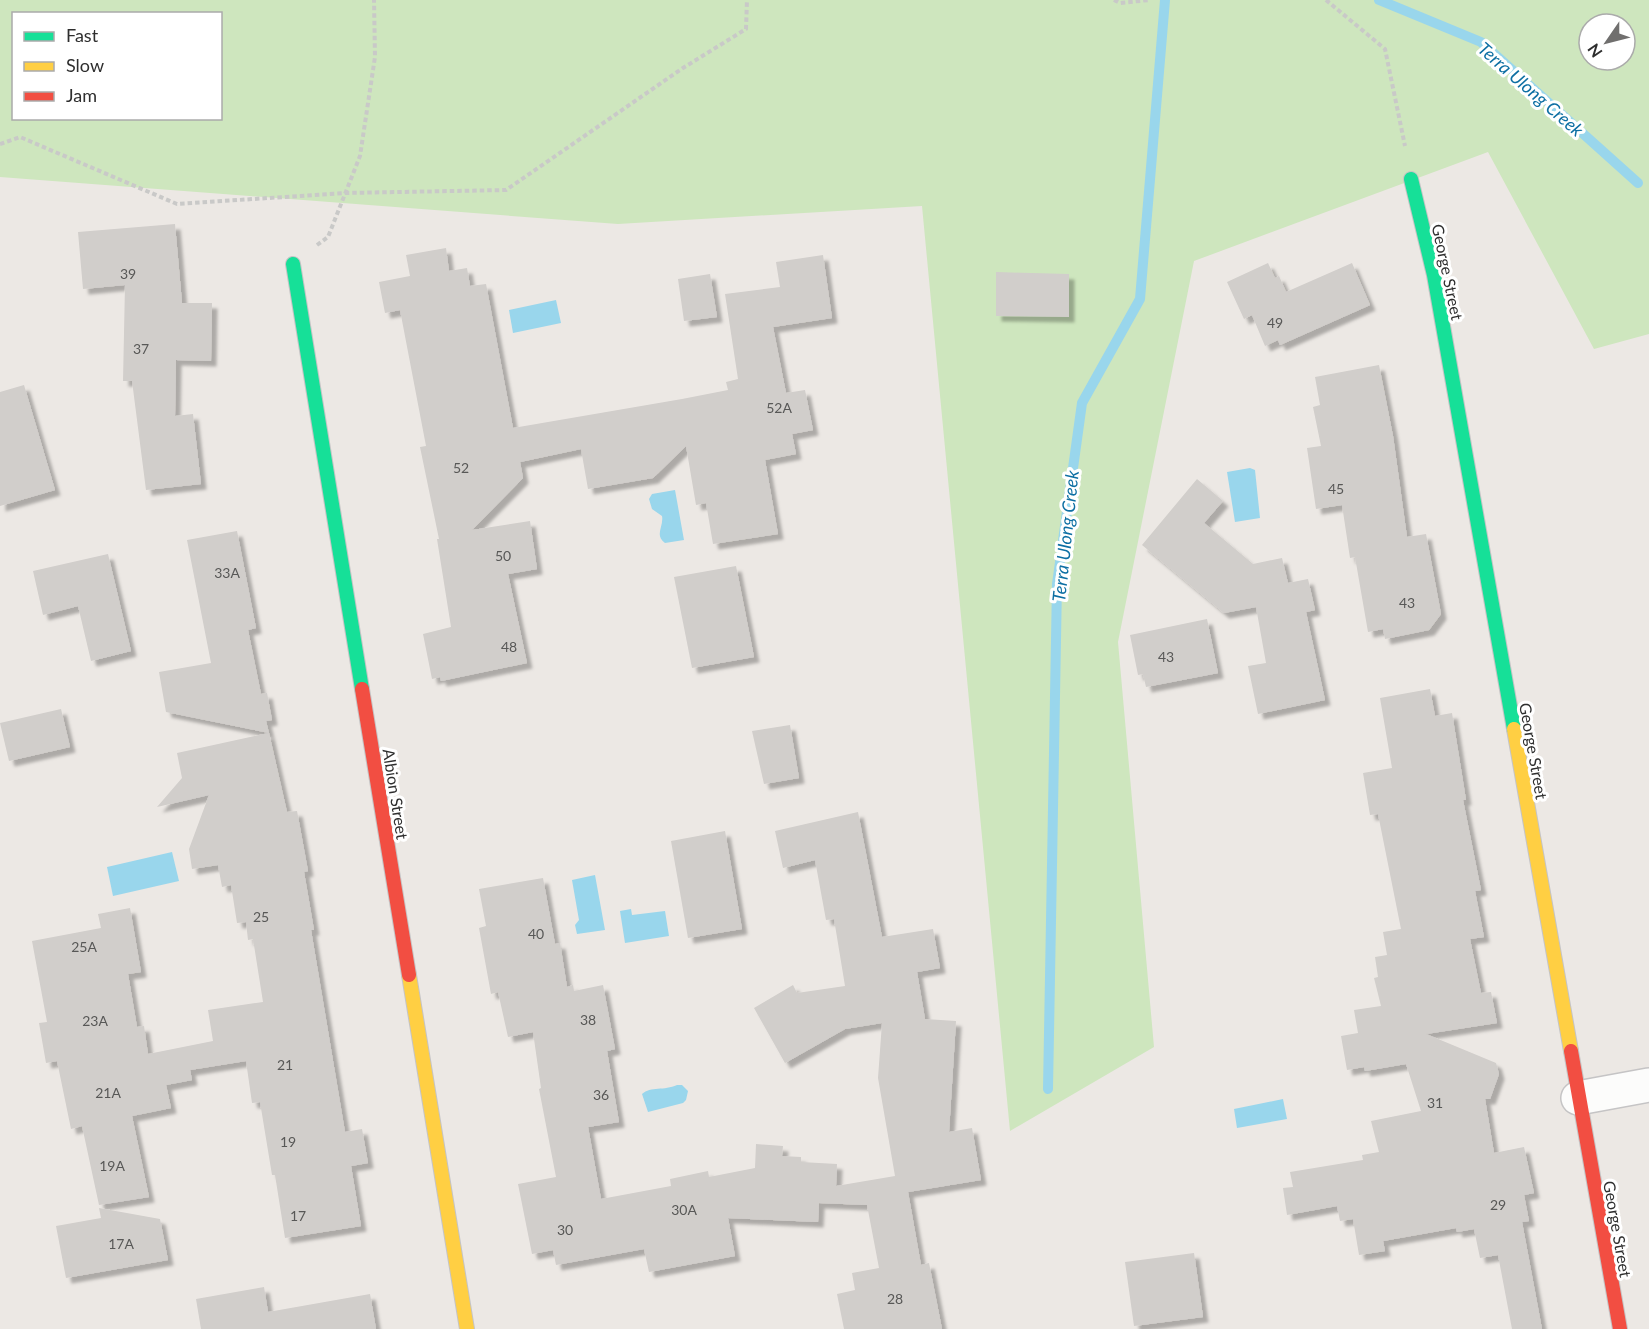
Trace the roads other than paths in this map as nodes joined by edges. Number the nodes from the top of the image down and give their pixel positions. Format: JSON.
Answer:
{"nodes":[{"id":1,"x":1412,"y":179,"type":"road end"},
{"id":2,"x":293,"y":264,"type":"road end"},
{"id":3,"x":1649,"y":1085,"type":"edge"},
{"id":4,"x":1578,"y":1098,"type":"junction"},
{"id":5,"x":467,"y":1329,"type":"edge"},
{"id":6,"x":1620,"y":1329,"type":"edge"}],
"edges":[{"from":1,"to":4,"type":"street","name":"George Street"},
{"from":2,"to":5,"type":"street","name":"Albion Street"},
{"from":3,"to":4,"type":"street"},
{"from":4,"to":6,"type":"street","name":"George Street"}]}
